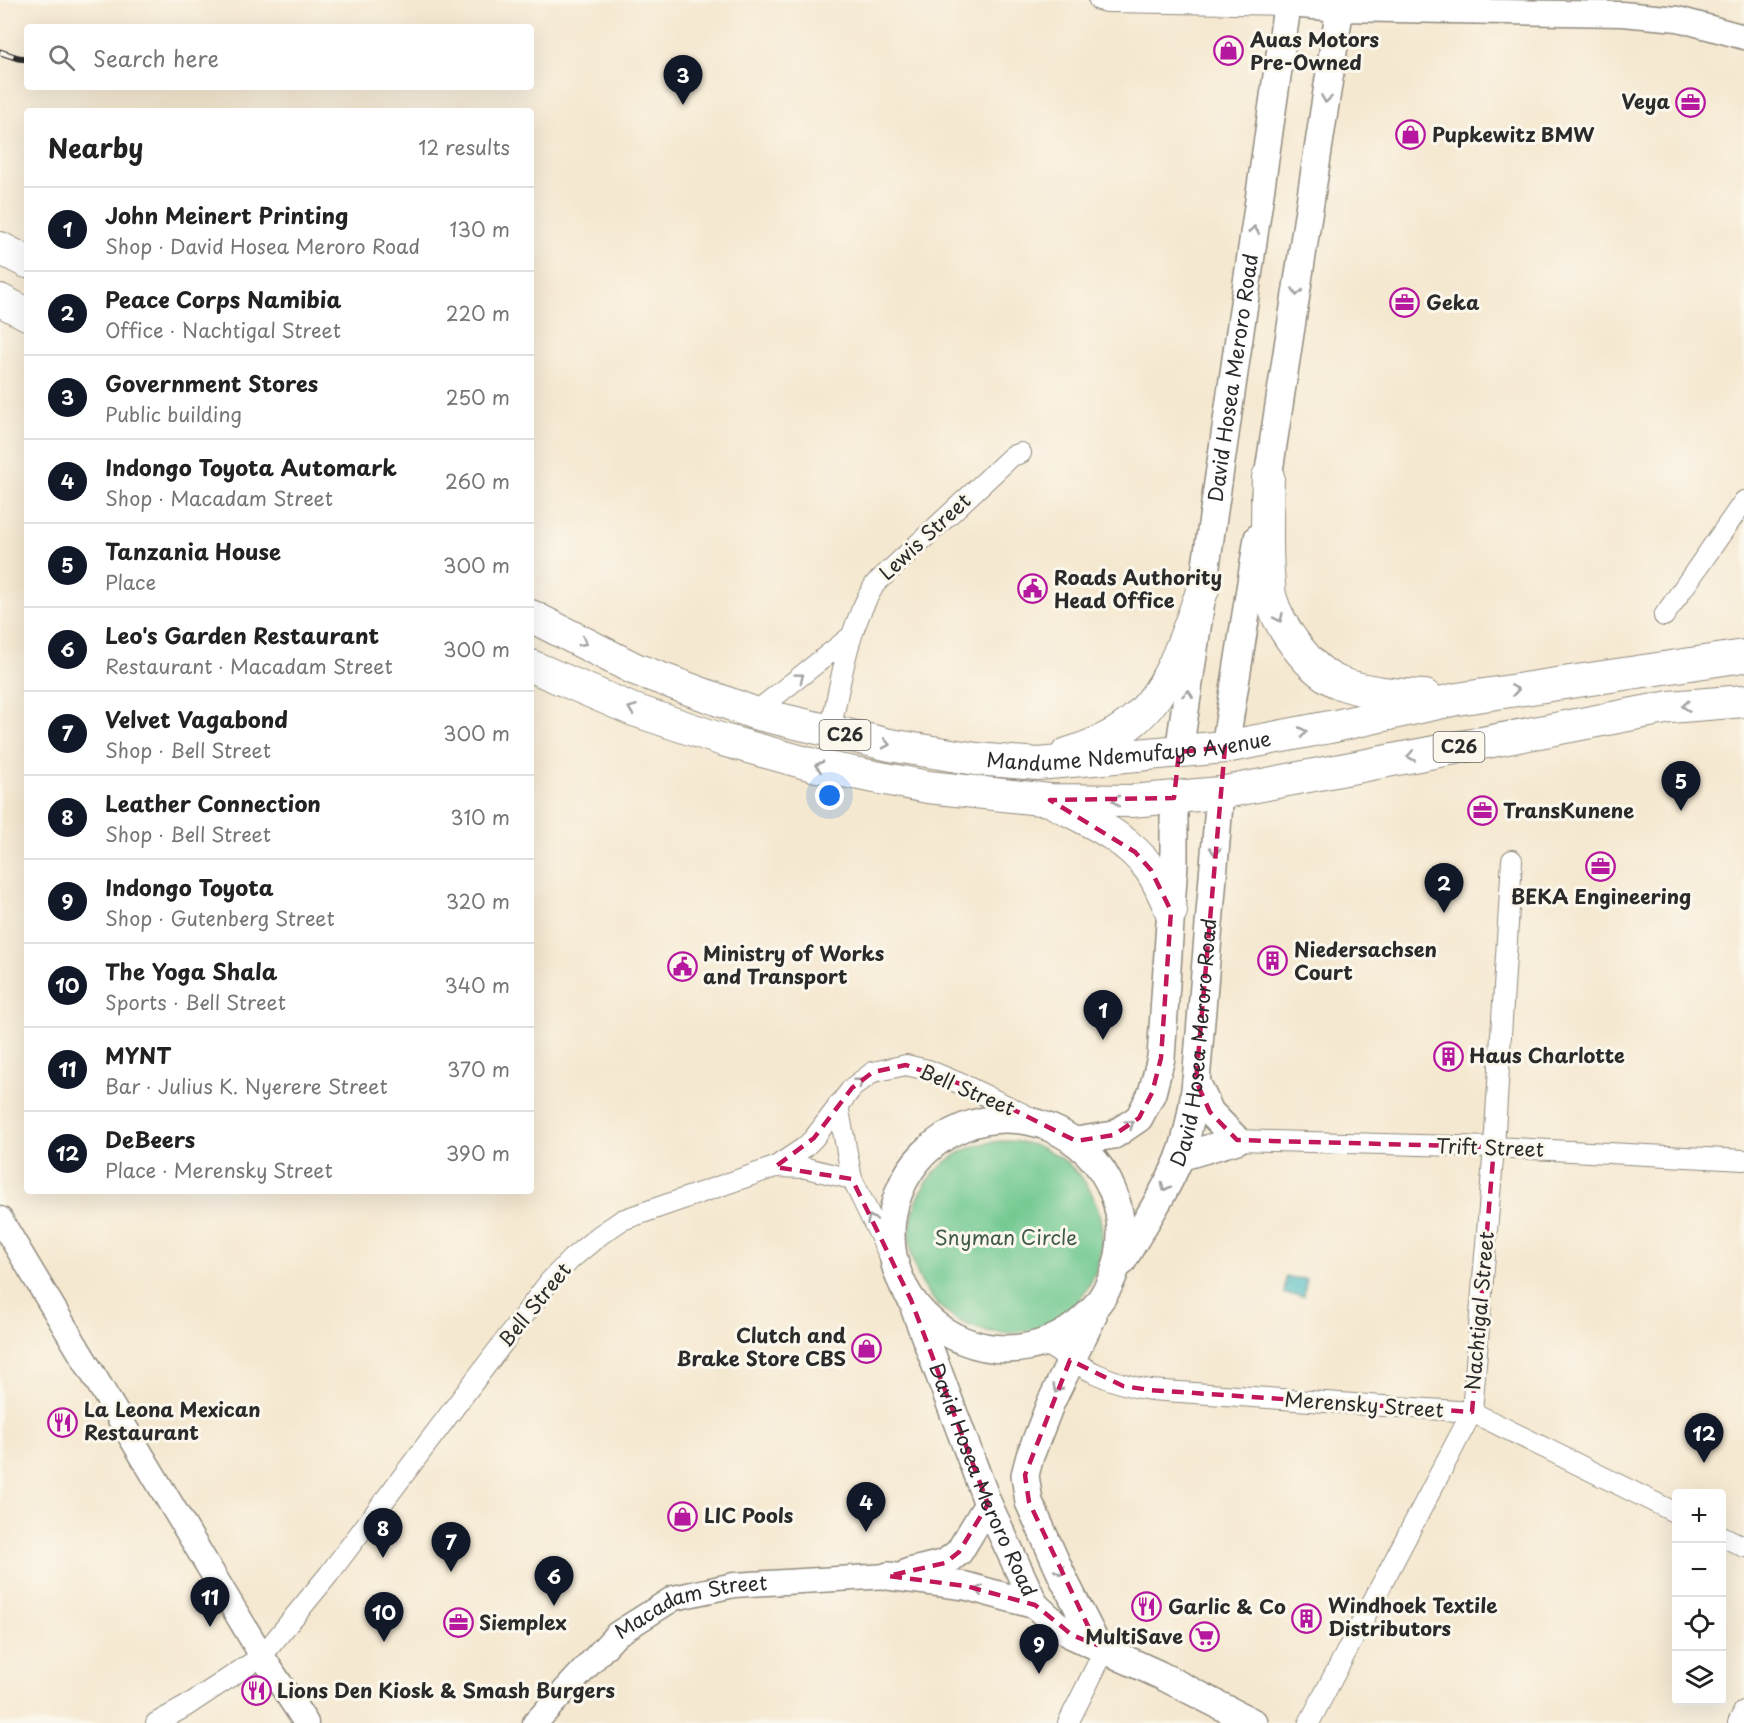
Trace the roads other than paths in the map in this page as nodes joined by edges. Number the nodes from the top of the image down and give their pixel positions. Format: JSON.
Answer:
{"nodes":[{"id":1,"x":1099,"y":0,"type":"edge"},
{"id":2,"x":1287,"y":2,"type":"edge"},
{"id":3,"x":1340,"y":5,"type":"edge"},
{"id":4,"x":1744,"y":37,"type":"edge"},
{"id":5,"x":0,"y":248,"type":"edge"},
{"id":6,"x":24,"y":260,"type":"edge"},
{"id":7,"x":0,"y":300,"type":"edge"},
{"id":8,"x":24,"y":312,"type":"edge"},
{"id":9,"x":1021,"y":453,"type":"dead end"},
{"id":10,"x":1268,"y":477,"type":"junction"},
{"id":11,"x":1744,"y":501,"type":"edge"},
{"id":12,"x":1203,"y":589,"type":"junction"},
{"id":13,"x":1664,"y":616,"type":"dead end"},
{"id":14,"x":534,"y":618,"type":"edge"},
{"id":15,"x":850,"y":637,"type":"junction"},
{"id":16,"x":1744,"y":656,"type":"edge"},
{"id":17,"x":534,"y":667,"type":"edge"},
{"id":18,"x":1457,"y":699,"type":"junction"},
{"id":19,"x":1744,"y":701,"type":"edge"},
{"id":20,"x":754,"y":713,"type":"junction"},
{"id":21,"x":830,"y":732,"type":"junction"},
{"id":22,"x":1225,"y":747,"type":"junction"},
{"id":23,"x":1179,"y":752,"type":"junction"},
{"id":24,"x":1038,"y":764,"type":"junction"},
{"id":25,"x":1220,"y":792,"type":"junction"},
{"id":26,"x":1174,"y":798,"type":"junction"},
{"id":27,"x":1050,"y":800,"type":"junction"},
{"id":28,"x":1512,"y":860,"type":"dead end"},
{"id":29,"x":1171,"y":911,"type":"junction"},
{"id":30,"x":1196,"y":1081,"type":"junction"},
{"id":31,"x":838,"y":1105,"type":"junction"},
{"id":32,"x":1044,"y":1124,"type":"junction"},
{"id":33,"x":1237,"y":1140,"type":"junction"},
{"id":34,"x":1076,"y":1141,"type":"junction"},
{"id":35,"x":1494,"y":1147,"type":"junction"},
{"id":36,"x":1180,"y":1157,"type":"junction"},
{"id":37,"x":1744,"y":1160,"type":"edge"},
{"id":38,"x":775,"y":1167,"type":"junction"},
{"id":39,"x":852,"y":1179,"type":"junction"},
{"id":40,"x":0,"y":1220,"type":"edge"},
{"id":41,"x":897,"y":1271,"type":"junction"},
{"id":42,"x":1108,"y":1288,"type":"junction"},
{"id":43,"x":911,"y":1300,"type":"junction"},
{"id":44,"x":1044,"y":1343,"type":"junction"},
{"id":45,"x":1070,"y":1360,"type":"junction"},
{"id":46,"x":1472,"y":1412,"type":"junction"},
{"id":47,"x":988,"y":1504,"type":"junction"},
{"id":48,"x":1672,"y":1511,"type":"edge"},
{"id":49,"x":1726,"y":1538,"type":"edge"},
{"id":50,"x":1744,"y":1547,"type":"edge"},
{"id":51,"x":888,"y":1576,"type":"junction"},
{"id":52,"x":1035,"y":1605,"type":"junction"},
{"id":53,"x":1101,"y":1647,"type":"junction"},
{"id":54,"x":262,"y":1656,"type":"junction"},
{"id":55,"x":1744,"y":1711,"type":"edge"},
{"id":56,"x":156,"y":1723,"type":"edge"},
{"id":57,"x":306,"y":1723,"type":"edge"},
{"id":58,"x":535,"y":1723,"type":"edge"},
{"id":59,"x":1068,"y":1723,"type":"edge"},
{"id":60,"x":1254,"y":1723,"type":"edge"},
{"id":61,"x":1309,"y":1723,"type":"edge"},
{"id":62,"x":1738,"y":1723,"type":"edge"}],
"edges":[{"from":1,"to":2,"type":"street"},
{"from":2,"to":3,"type":"street"},
{"from":12,"to":2,"type":"main road","name":"David Hosea Meroro Road","one_way":true},
{"from":3,"to":4,"type":"street"},
{"from":3,"to":10,"type":"main road","one_way":true},
{"from":5,"to":6,"type":"main road"},
{"from":7,"to":8,"type":"main road"},
{"from":9,"to":15,"type":"street","name":"Lewis Street"},
{"from":10,"to":18,"type":"main road","one_way":true},
{"from":10,"to":22,"type":"main road"},
{"from":11,"to":13,"type":"street"},
{"from":23,"to":12,"type":"main road","name":"David Hosea Meroro Road","one_way":true},
{"from":12,"to":24,"type":"main road"},
{"from":14,"to":20,"type":"main road","name":"Mandume Ndemufayo Avenue","number":"C26","one_way":true},
{"from":20,"to":15,"type":"street","one_way":true},
{"from":15,"to":21,"type":"street","name":"Lewis Street"},
{"from":18,"to":16,"type":"main road","name":"Mandume Ndemufayo Avenue","number":"C26","one_way":true},
{"from":27,"to":17,"type":"main road","name":"Mandume Ndemufayo Avenue","number":"C26","one_way":true},
{"from":22,"to":18,"type":"main road","name":"Mandume Ndemufayo Avenue","number":"C26","one_way":true},
{"from":19,"to":25,"type":"main road","name":"Mandume Ndemufayo Avenue","number":"C26","one_way":true},
{"from":20,"to":21,"type":"main road","name":"Mandume Ndemufayo Avenue","number":"C26"},
{"from":21,"to":24,"type":"main road","name":"Mandume Ndemufayo Avenue","number":"C26","one_way":true},
{"from":22,"to":23,"type":"main road","name":"Mandume Ndemufayo Avenue","number":"C26"},
{"from":22,"to":25,"type":"main road"},
{"from":23,"to":24,"type":"main road","name":"Mandume Ndemufayo Avenue","number":"C26"},
{"from":23,"to":26,"type":"main road"},
{"from":25,"to":26,"type":"main road","name":"Mandume Ndemufayo Avenue","number":"C26"},
{"from":25,"to":30,"type":"main road","name":"David Hosea Meroro Road","one_way":true},
{"from":26,"to":27,"type":"main road","name":"Mandume Ndemufayo Avenue","number":"C26","one_way":true},
{"from":26,"to":29,"type":"main road","name":"David Hosea Meroro Road"},
{"from":27,"to":29,"type":"main road"},
{"from":28,"to":35,"type":"street","name":"Nachtigal Street"},
{"from":34,"to":29,"type":"main road","name":"David Hosea Meroro Road","one_way":true},
{"from":30,"to":33,"type":"main road"},
{"from":30,"to":36,"type":"main road","name":"David Hosea Meroro Road"},
{"from":31,"to":32,"type":"street","name":"Bell Street","one_way":true},
{"from":31,"to":38,"type":"street","name":"Bell Street"},
{"from":31,"to":39,"type":"street"},
{"from":32,"to":34,"type":"main road"},
{"from":32,"to":41,"type":"main road"},
{"from":33,"to":35,"type":"street","name":"Trift Street"},
{"from":33,"to":36,"type":"main road"},
{"from":34,"to":42,"type":"main road"},
{"from":35,"to":37,"type":"street","name":"Trift Street"},
{"from":35,"to":46,"type":"street","name":"Nachtigal Street"},
{"from":36,"to":42,"type":"main road","name":"David Hosea Meroro Road","one_way":true},
{"from":38,"to":39,"type":"street"},
{"from":38,"to":54,"type":"street","name":"Bell Street"},
{"from":41,"to":39,"type":"street","one_way":true},
{"from":40,"to":54,"type":"street"},
{"from":41,"to":43,"type":"main road"},
{"from":42,"to":44,"type":"main road"},
{"from":42,"to":45,"type":"main road","name":"David Hosea Meroro Road"},
{"from":43,"to":44,"type":"main road"},
{"from":43,"to":47,"type":"main road","name":"David Hosea Meroro Road"},
{"from":44,"to":45,"type":"street","name":"Merensky Street"},
{"from":45,"to":46,"type":"street","name":"Merensky Street"},
{"from":45,"to":53,"type":"main road","name":"David Hosea Meroro Road","one_way":true},
{"from":46,"to":48,"type":"street","name":"Merensky Street"},
{"from":46,"to":61,"type":"street","name":"Nachtigal Street"},
{"from":47,"to":51,"type":"main road"},
{"from":47,"to":52,"type":"main road","name":"David Hosea Meroro Road"},
{"from":49,"to":50,"type":"street"},
{"from":52,"to":51,"type":"main road","one_way":true},
{"from":51,"to":58,"type":"street","name":"Macadam Street"},
{"from":52,"to":53,"type":"main road","name":"David Hosea Meroro Road"},
{"from":53,"to":59,"type":"street"},
{"from":53,"to":60,"type":"main road"},
{"from":54,"to":56,"type":"street","name":"Bell Street"},
{"from":54,"to":57,"type":"street"},
{"from":55,"to":62,"type":"street"}]}
